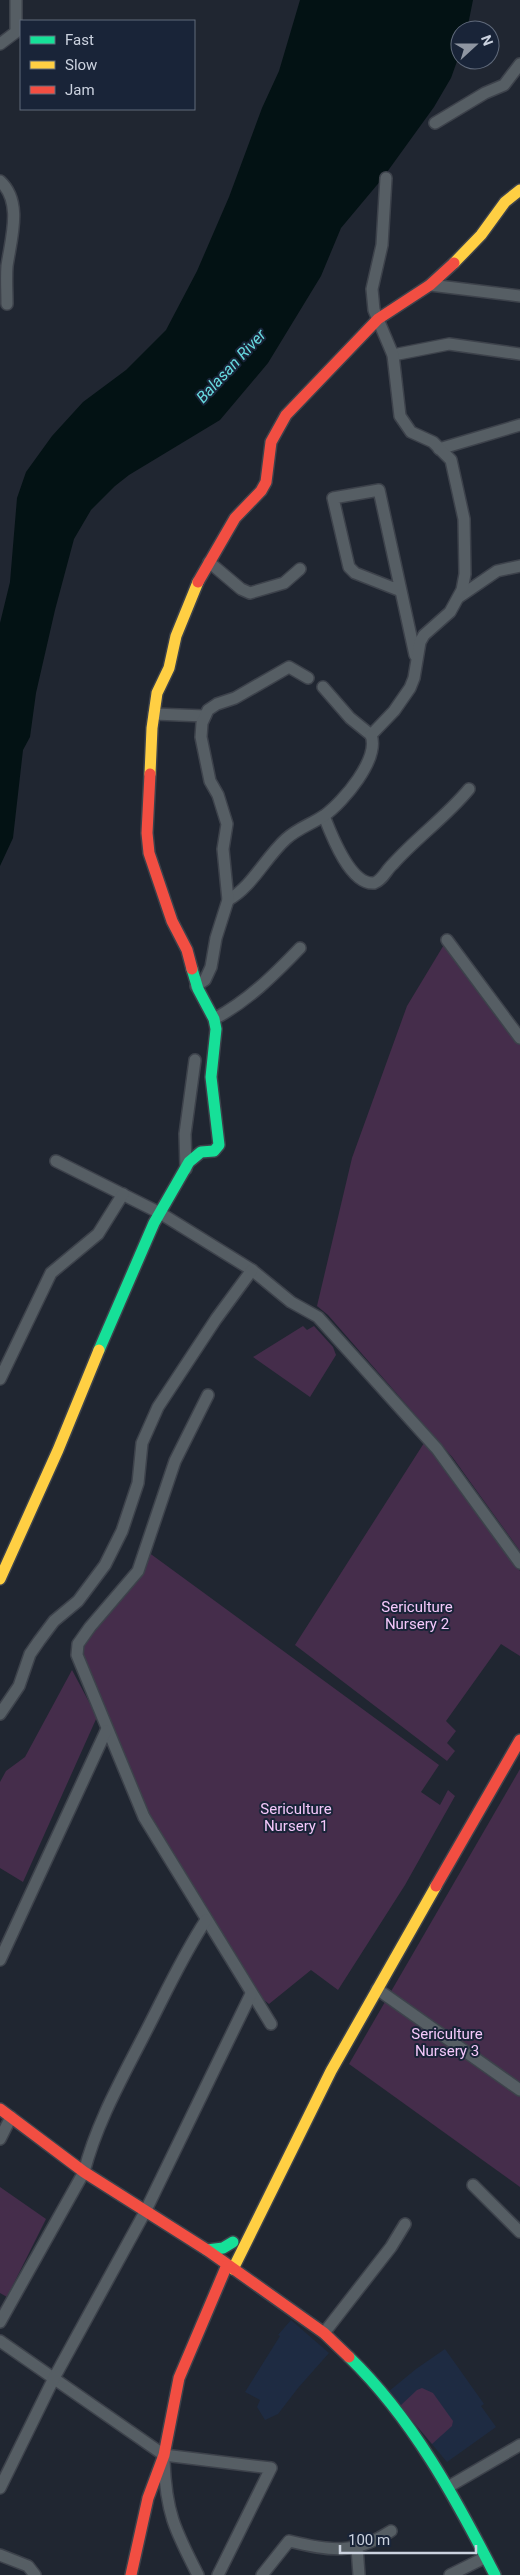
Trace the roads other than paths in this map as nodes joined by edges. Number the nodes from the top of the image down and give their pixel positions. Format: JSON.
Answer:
{"nodes":[{"id":1,"x":16,"y":0,"type":"edge"},
{"id":2,"x":0,"y":44,"type":"edge"},
{"id":3,"x":520,"y":64,"type":"edge"},
{"id":4,"x":435,"y":123,"type":"dead end"},
{"id":5,"x":386,"y":178,"type":"dead end"},
{"id":6,"x":0,"y":181,"type":"edge"},
{"id":7,"x":520,"y":190,"type":"edge"},
{"id":8,"x":4,"y":269,"type":"edge"},
{"id":9,"x":430,"y":286,"type":"junction"},
{"id":10,"x":520,"y":296,"type":"edge"},
{"id":11,"x":7,"y":304,"type":"dead end"},
{"id":12,"x":378,"y":319,"type":"junction"},
{"id":13,"x":520,"y":354,"type":"edge"},
{"id":14,"x":393,"y":355,"type":"junction"},
{"id":15,"x":520,"y":426,"type":"edge"},
{"id":16,"x":440,"y":449,"type":"junction"},
{"id":17,"x":209,"y":562,"type":"junction"},
{"id":18,"x":520,"y":566,"type":"edge"},
{"id":19,"x":300,"y":569,"type":"dead end"},
{"id":20,"x":402,"y":591,"type":"junction"},
{"id":21,"x":459,"y":597,"type":"junction"},
{"id":22,"x":416,"y":659,"type":"junction"},
{"id":23,"x":308,"y":678,"type":"dead end"},
{"id":24,"x":323,"y":687,"type":"dead end"},
{"id":25,"x":154,"y":714,"type":"junction"},
{"id":26,"x":205,"y":716,"type":"junction"},
{"id":27,"x":371,"y":735,"type":"junction"},
{"id":28,"x":469,"y":789,"type":"dead end"},
{"id":29,"x":324,"y":816,"type":"junction"},
{"id":30,"x":228,"y":900,"type":"junction"},
{"id":31,"x":447,"y":940,"type":"dead end"},
{"id":32,"x":300,"y":948,"type":"dead end"},
{"id":33,"x":196,"y":986,"type":"junction"},
{"id":34,"x":214,"y":1019,"type":"junction"},
{"id":35,"x":520,"y":1038,"type":"edge"},
{"id":36,"x":195,"y":1060,"type":"dead end"},
{"id":37,"x":56,"y":1161,"type":"dead end"},
{"id":38,"x":186,"y":1169,"type":"junction"},
{"id":39,"x":123,"y":1194,"type":"junction"},
{"id":40,"x":160,"y":1213,"type":"junction"},
{"id":41,"x":252,"y":1270,"type":"junction"},
{"id":42,"x":0,"y":1379,"type":"edge"},
{"id":43,"x":208,"y":1394,"type":"dead end"},
{"id":44,"x":520,"y":1563,"type":"edge"},
{"id":45,"x":0,"y":1579,"type":"edge"},
{"id":46,"x":0,"y":1714,"type":"edge"},
{"id":47,"x":106,"y":1731,"type":"junction"},
{"id":48,"x":520,"y":1740,"type":"edge"},
{"id":49,"x":206,"y":1920,"type":"junction"},
{"id":50,"x":0,"y":1960,"type":"edge"},
{"id":51,"x":377,"y":1989,"type":"junction"},
{"id":52,"x":251,"y":1994,"type":"junction"},
{"id":53,"x":271,"y":2024,"type":"dead end"},
{"id":54,"x":520,"y":2090,"type":"edge"},
{"id":55,"x":0,"y":2109,"type":"edge"},
{"id":56,"x":11,"y":2117,"type":"junction"},
{"id":57,"x":0,"y":2139,"type":"edge"},
{"id":58,"x":288,"y":2159,"type":"junction"},
{"id":59,"x":84,"y":2172,"type":"junction"},
{"id":60,"x":473,"y":2185,"type":"dead end"},
{"id":61,"x":145,"y":2212,"type":"junction"},
{"id":62,"x":405,"y":2224,"type":"dead end"},
{"id":63,"x":520,"y":2232,"type":"edge"},
{"id":64,"x":233,"y":2242,"type":"junction"},
{"id":65,"x":207,"y":2250,"type":"junction"},
{"id":66,"x":227,"y":2265,"type":"junction"},
{"id":67,"x":293,"y":2312,"type":"junction"},
{"id":68,"x":0,"y":2322,"type":"edge"},
{"id":69,"x":324,"y":2333,"type":"junction"},
{"id":70,"x":0,"y":2341,"type":"edge"},
{"id":71,"x":54,"y":2378,"type":"junction"},
{"id":72,"x":520,"y":2445,"type":"edge"},
{"id":73,"x":164,"y":2455,"type":"junction"},
{"id":74,"x":448,"y":2487,"type":"junction"},
{"id":75,"x":0,"y":2488,"type":"edge"},
{"id":76,"x":391,"y":2530,"type":"dead end"},
{"id":77,"x":356,"y":2546,"type":"junction"},
{"id":78,"x":0,"y":2555,"type":"edge"},
{"id":79,"x":480,"y":2560,"type":"junction"},
{"id":80,"x":34,"y":2575,"type":"edge"},
{"id":81,"x":131,"y":2575,"type":"edge"},
{"id":82,"x":198,"y":2575,"type":"edge"},
{"id":83,"x":218,"y":2575,"type":"edge"},
{"id":84,"x":262,"y":2575,"type":"edge"},
{"id":85,"x":359,"y":2575,"type":"edge"},
{"id":86,"x":450,"y":2575,"type":"edge"},
{"id":87,"x":487,"y":2575,"type":"edge"},
{"id":88,"x":495,"y":2575,"type":"edge"}],
"edges":[{"from":1,"to":2,"type":"street"},
{"from":3,"to":4,"type":"street"},
{"from":5,"to":12,"type":"street"},
{"from":6,"to":8,"type":"street"},
{"from":7,"to":9,"type":"main road"},
{"from":8,"to":11,"type":"street"},
{"from":9,"to":10,"type":"street"},
{"from":9,"to":12,"type":"main road"},
{"from":12,"to":14,"type":"street"},
{"from":12,"to":17,"type":"main road"},
{"from":13,"to":14,"type":"street"},
{"from":14,"to":16,"type":"street"},
{"from":15,"to":16,"type":"street"},
{"from":16,"to":21,"type":"street"},
{"from":17,"to":19,"type":"street"},
{"from":17,"to":25,"type":"main road"},
{"from":18,"to":21,"type":"street"},
{"from":20,"to":20,"type":"street"},
{"from":20,"to":22,"type":"street"},
{"from":21,"to":22,"type":"street"},
{"from":22,"to":27,"type":"street"},
{"from":23,"to":26,"type":"street"},
{"from":24,"to":27,"type":"street"},
{"from":25,"to":26,"type":"street"},
{"from":25,"to":33,"type":"main road"},
{"from":26,"to":30,"type":"street"},
{"from":27,"to":29,"type":"street"},
{"from":28,"to":29,"type":"street"},
{"from":29,"to":30,"type":"street"},
{"from":30,"to":33,"type":"street"},
{"from":31,"to":35,"type":"street"},
{"from":32,"to":34,"type":"street"},
{"from":33,"to":34,"type":"main road"},
{"from":34,"to":38,"type":"main road"},
{"from":36,"to":38,"type":"street"},
{"from":37,"to":39,"type":"street"},
{"from":38,"to":40,"type":"main road"},
{"from":39,"to":40,"type":"street"},
{"from":39,"to":42,"type":"street"},
{"from":40,"to":41,"type":"street"},
{"from":40,"to":45,"type":"main road"},
{"from":41,"to":44,"type":"street"},
{"from":41,"to":46,"type":"street"},
{"from":43,"to":47,"type":"street"},
{"from":47,"to":49,"type":"street"},
{"from":47,"to":50,"type":"street"},
{"from":48,"to":51,"type":"main road"},
{"from":49,"to":52,"type":"street"},
{"from":49,"to":59,"type":"street"},
{"from":51,"to":54,"type":"street"},
{"from":51,"to":58,"type":"main road"},
{"from":52,"to":53,"type":"street"},
{"from":52,"to":61,"type":"street"},
{"from":55,"to":56,"type":"main road"},
{"from":56,"to":57,"type":"street"},
{"from":56,"to":59,"type":"main road"},
{"from":58,"to":64,"type":"main road"},
{"from":58,"to":66,"type":"main road"},
{"from":59,"to":61,"type":"main road"},
{"from":59,"to":68,"type":"street"},
{"from":60,"to":63,"type":"street"},
{"from":61,"to":65,"type":"main road"},
{"from":61,"to":71,"type":"street"},
{"from":62,"to":69,"type":"street"},
{"from":64,"to":65,"type":"main road"},
{"from":64,"to":66,"type":"main road"},
{"from":65,"to":66,"type":"main road"},
{"from":66,"to":67,"type":"main road"},
{"from":66,"to":73,"type":"main road"},
{"from":67,"to":69,"type":"main road"},
{"from":67,"to":79,"type":"main road"},
{"from":69,"to":74,"type":"main road"},
{"from":70,"to":71,"type":"street"},
{"from":71,"to":73,"type":"street"},
{"from":71,"to":75,"type":"street"},
{"from":72,"to":74,"type":"street"},
{"from":73,"to":81,"type":"main road"},
{"from":73,"to":82,"type":"street"},
{"from":73,"to":83,"type":"street"},
{"from":74,"to":88,"type":"main road"},
{"from":76,"to":77,"type":"street"},
{"from":77,"to":84,"type":"street"},
{"from":77,"to":85,"type":"street"},
{"from":78,"to":80,"type":"street"},
{"from":79,"to":86,"type":"street"},
{"from":79,"to":87,"type":"main road"}]}
